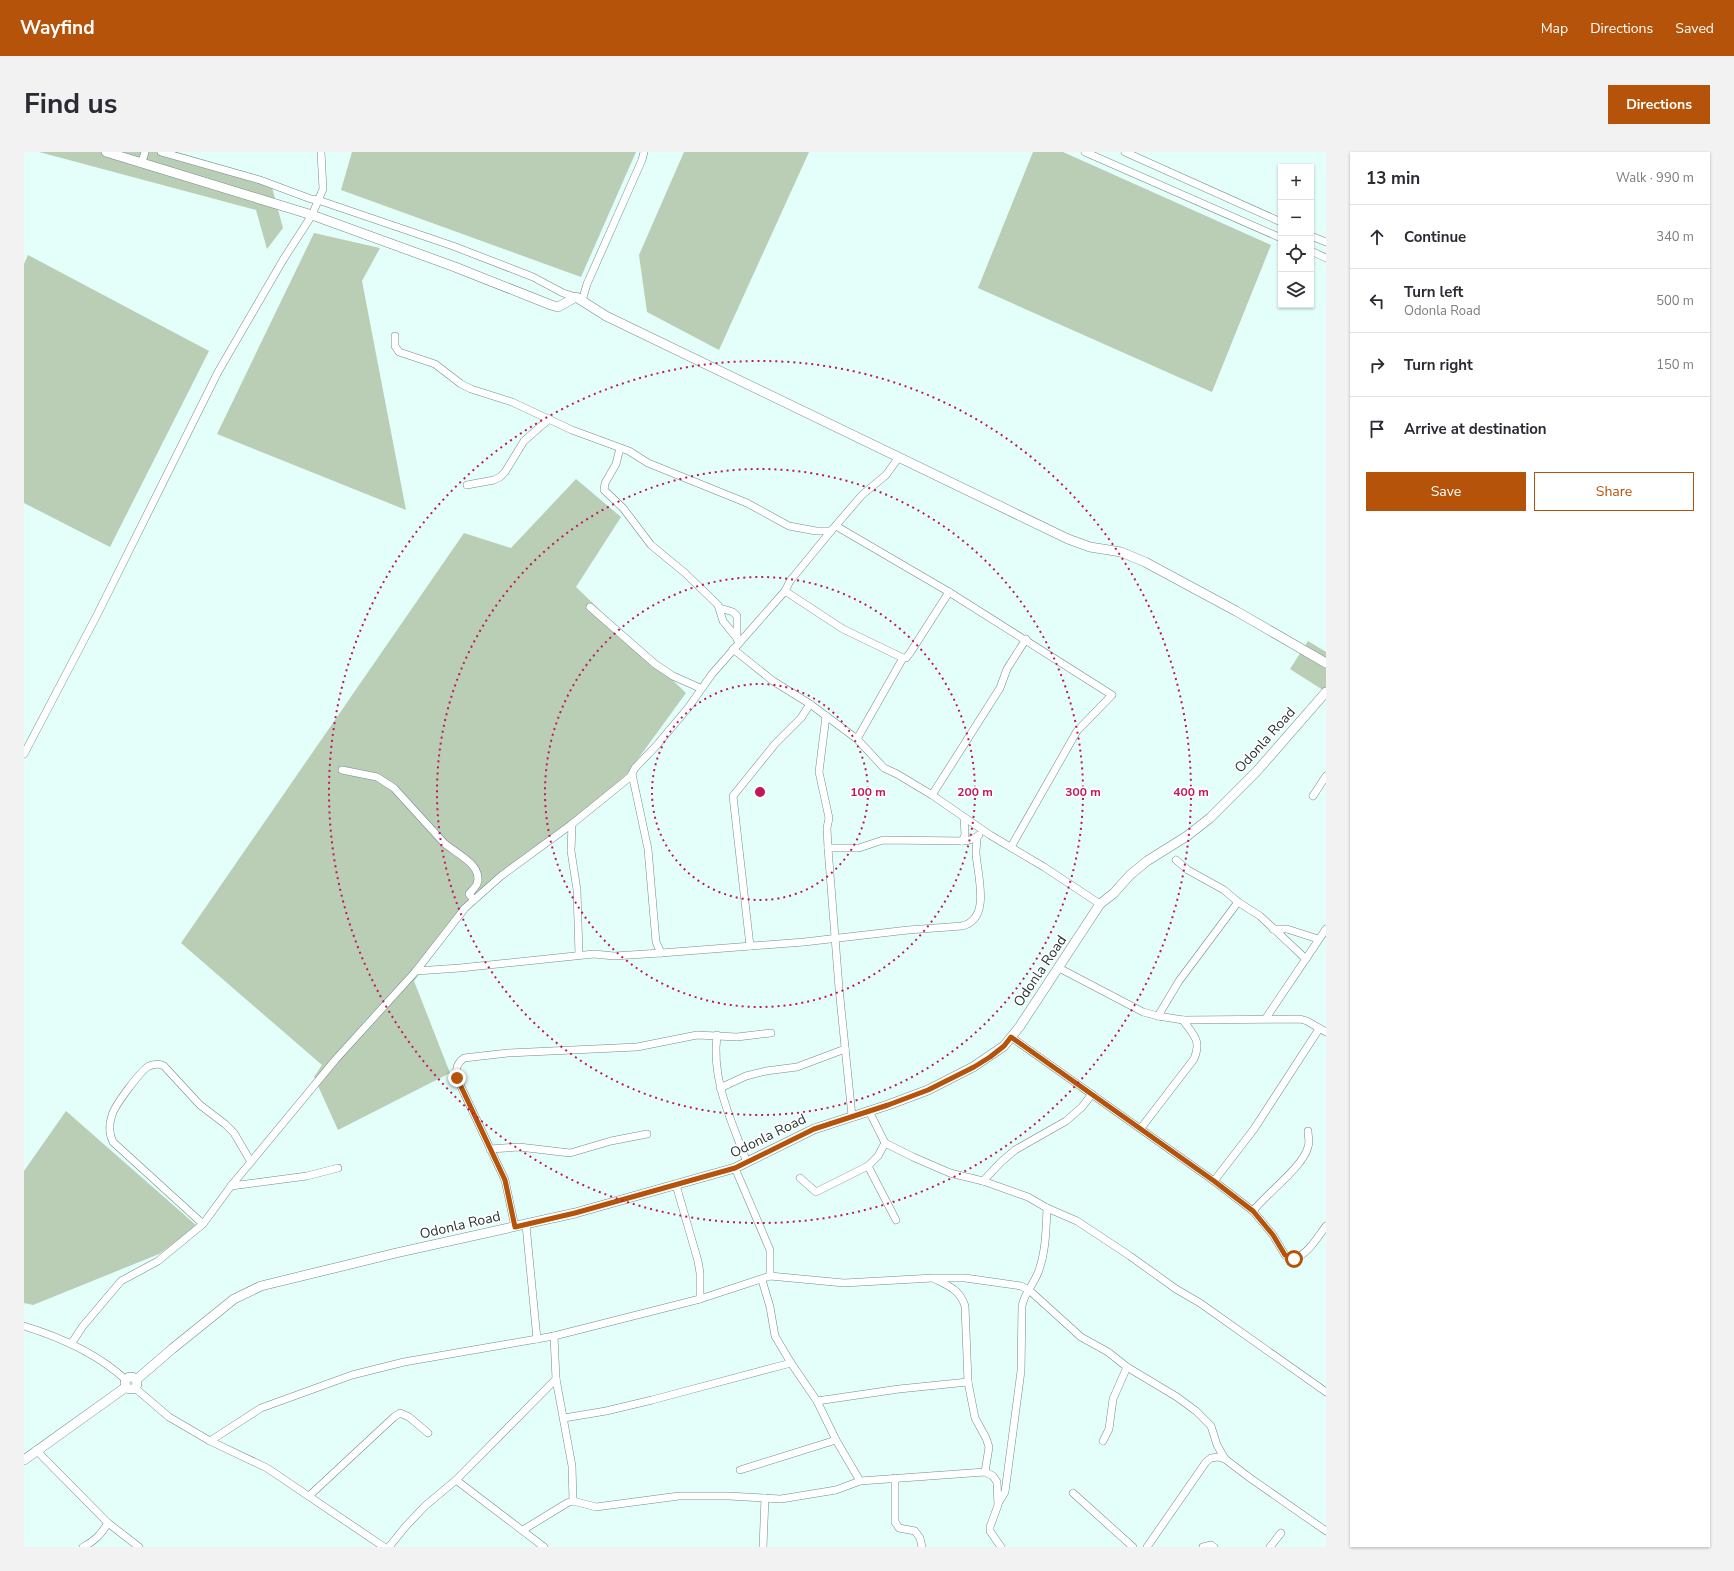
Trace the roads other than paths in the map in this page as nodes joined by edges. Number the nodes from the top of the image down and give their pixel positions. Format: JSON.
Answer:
{"nodes":[{"id":1,"x":106,"y":152,"type":"edge"},
{"id":2,"x":145,"y":152,"type":"edge"},
{"id":3,"x":161,"y":152,"type":"edge"},
{"id":4,"x":321,"y":152,"type":"edge"},
{"id":5,"x":644,"y":152,"type":"edge"},
{"id":6,"x":1085,"y":152,"type":"edge"},
{"id":7,"x":1125,"y":152,"type":"edge"},
{"id":8,"x":142,"y":162,"type":"junction"},
{"id":9,"x":318,"y":200,"type":"junction"},
{"id":10,"x":312,"y":215,"type":"junction"},
{"id":11,"x":1278,"y":221,"type":"edge"},
{"id":12,"x":1278,"y":237,"type":"edge"},
{"id":13,"x":1314,"y":237,"type":"edge"},
{"id":14,"x":1326,"y":242,"type":"edge"},
{"id":15,"x":1314,"y":252,"type":"edge"},
{"id":16,"x":1326,"y":258,"type":"edge"},
{"id":17,"x":579,"y":299,"type":"junction"},
{"id":18,"x":395,"y":336,"type":"dead end"},
{"id":19,"x":549,"y":419,"type":"junction"},
{"id":20,"x":620,"y":448,"type":"junction"},
{"id":21,"x":899,"y":457,"type":"junction"},
{"id":22,"x":467,"y":485,"type":"dead end"},
{"id":23,"x":833,"y":528,"type":"junction"},
{"id":24,"x":816,"y":531,"type":"junction"},
{"id":25,"x":820,"y":543,"type":"junction"},
{"id":26,"x":784,"y":591,"type":"junction"},
{"id":27,"x":949,"y":592,"type":"junction"},
{"id":28,"x":590,"y":607,"type":"dead end"},
{"id":29,"x":720,"y":608,"type":"junction"},
{"id":30,"x":1026,"y":639,"type":"junction"},
{"id":31,"x":738,"y":641,"type":"junction"},
{"id":32,"x":733,"y":649,"type":"junction"},
{"id":33,"x":903,"y":658,"type":"junction"},
{"id":34,"x":1326,"y":664,"type":"edge"},
{"id":35,"x":700,"y":688,"type":"junction"},
{"id":36,"x":1325,"y":697,"type":"edge"},
{"id":37,"x":810,"y":704,"type":"junction"},
{"id":38,"x":826,"y":716,"type":"junction"},
{"id":39,"x":857,"y":739,"type":"junction"},
{"id":40,"x":24,"y":754,"type":"edge"},
{"id":41,"x":342,"y":770,"type":"dead end"},
{"id":42,"x":632,"y":774,"type":"junction"},
{"id":43,"x":1326,"y":776,"type":"edge"},
{"id":44,"x":932,"y":795,"type":"junction"},
{"id":45,"x":1313,"y":796,"type":"dead end"},
{"id":46,"x":964,"y":818,"type":"junction"},
{"id":47,"x":572,"y":824,"type":"junction"},
{"id":48,"x":982,"y":830,"type":"junction"},
{"id":49,"x":977,"y":837,"type":"junction"},
{"id":50,"x":964,"y":841,"type":"junction"},
{"id":51,"x":1011,"y":847,"type":"junction"},
{"id":52,"x":828,"y":848,"type":"junction"},
{"id":53,"x":976,"y":854,"type":"junction"},
{"id":54,"x":1176,"y":860,"type":"dead end"},
{"id":55,"x":474,"y":900,"type":"junction"},
{"id":56,"x":1238,"y":902,"type":"junction"},
{"id":57,"x":1100,"y":904,"type":"junction"},
{"id":58,"x":1273,"y":929,"type":"junction"},
{"id":59,"x":1326,"y":929,"type":"edge"},
{"id":60,"x":835,"y":939,"type":"junction"},
{"id":61,"x":1318,"y":939,"type":"junction"},
{"id":62,"x":750,"y":946,"type":"junction"},
{"id":63,"x":661,"y":953,"type":"junction"},
{"id":64,"x":579,"y":955,"type":"junction"},
{"id":65,"x":1306,"y":960,"type":"junction"},
{"id":66,"x":1059,"y":968,"type":"junction"},
{"id":67,"x":416,"y":971,"type":"junction"},
{"id":68,"x":1158,"y":1016,"type":"junction"},
{"id":69,"x":1266,"y":1018,"type":"junction"},
{"id":70,"x":1183,"y":1020,"type":"junction"},
{"id":71,"x":1319,"y":1029,"type":"junction"},
{"id":72,"x":1326,"y":1032,"type":"edge"},
{"id":73,"x":771,"y":1033,"type":"dead end"},
{"id":74,"x":717,"y":1035,"type":"junction"},
{"id":75,"x":1011,"y":1037,"type":"junction"},
{"id":76,"x":845,"y":1049,"type":"junction"},
{"id":77,"x":720,"y":1088,"type":"junction"},
{"id":78,"x":1092,"y":1094,"type":"junction"},
{"id":79,"x":869,"y":1111,"type":"junction"},
{"id":80,"x":852,"y":1116,"type":"junction"},
{"id":81,"x":1141,"y":1128,"type":"junction"},
{"id":82,"x":1308,"y":1131,"type":"dead end"},
{"id":83,"x":647,"y":1134,"type":"dead end"},
{"id":84,"x":885,"y":1143,"type":"junction"},
{"id":85,"x":490,"y":1149,"type":"junction"},
{"id":86,"x":251,"y":1162,"type":"junction"},
{"id":87,"x":747,"y":1163,"type":"junction"},
{"id":88,"x":868,"y":1166,"type":"junction"},
{"id":89,"x":338,"y":1168,"type":"dead end"},
{"id":90,"x":735,"y":1168,"type":"junction"},
{"id":91,"x":800,"y":1178,"type":"dead end"},
{"id":92,"x":984,"y":1181,"type":"junction"},
{"id":93,"x":1214,"y":1181,"type":"junction"},
{"id":94,"x":231,"y":1186,"type":"junction"},
{"id":95,"x":676,"y":1186,"type":"junction"},
{"id":96,"x":1047,"y":1208,"type":"junction"},
{"id":97,"x":1253,"y":1211,"type":"junction"},
{"id":98,"x":896,"y":1220,"type":"dead end"},
{"id":99,"x":203,"y":1224,"type":"junction"},
{"id":100,"x":526,"y":1225,"type":"junction"},
{"id":101,"x":1326,"y":1226,"type":"edge"},
{"id":102,"x":515,"y":1227,"type":"junction"},
{"id":103,"x":770,"y":1276,"type":"junction"},
{"id":104,"x":933,"y":1278,"type":"junction"},
{"id":105,"x":762,"y":1280,"type":"junction"},
{"id":106,"x":1029,"y":1290,"type":"junction"},
{"id":107,"x":700,"y":1299,"type":"junction"},
{"id":108,"x":24,"y":1326,"type":"edge"},
{"id":109,"x":554,"y":1336,"type":"junction"},
{"id":110,"x":537,"y":1339,"type":"junction"},
{"id":111,"x":71,"y":1344,"type":"junction"},
{"id":112,"x":791,"y":1363,"type":"junction"},
{"id":113,"x":1127,"y":1367,"type":"junction"},
{"id":114,"x":556,"y":1379,"type":"junction"},
{"id":115,"x":968,"y":1382,"type":"junction"},
{"id":116,"x":131,"y":1384,"type":"junction"},
{"id":117,"x":1324,"y":1389,"type":"edge"},
{"id":118,"x":817,"y":1401,"type":"junction"},
{"id":119,"x":564,"y":1418,"type":"junction"},
{"id":120,"x":428,"y":1433,"type":"dead end"},
{"id":121,"x":836,"y":1440,"type":"junction"},
{"id":122,"x":210,"y":1441,"type":"junction"},
{"id":123,"x":1103,"y":1441,"type":"dead end"},
{"id":124,"x":1217,"y":1445,"type":"junction"},
{"id":125,"x":36,"y":1450,"type":"junction"},
{"id":126,"x":1211,"y":1458,"type":"junction"},
{"id":127,"x":1225,"y":1459,"type":"junction"},
{"id":128,"x":24,"y":1460,"type":"edge"},
{"id":129,"x":740,"y":1470,"type":"dead end"},
{"id":130,"x":985,"y":1472,"type":"junction"},
{"id":131,"x":895,"y":1478,"type":"junction"},
{"id":132,"x":456,"y":1480,"type":"junction"},
{"id":133,"x":860,"y":1481,"type":"junction"},
{"id":134,"x":1073,"y":1493,"type":"dead end"},
{"id":135,"x":309,"y":1496,"type":"junction"},
{"id":136,"x":765,"y":1498,"type":"junction"},
{"id":137,"x":573,"y":1501,"type":"junction"},
{"id":138,"x":998,"y":1505,"type":"junction"},
{"id":139,"x":108,"y":1523,"type":"junction"},
{"id":140,"x":523,"y":1530,"type":"junction"},
{"id":141,"x":1326,"y":1531,"type":"edge"},
{"id":142,"x":1281,"y":1533,"type":"dead end"},
{"id":143,"x":83,"y":1547,"type":"edge"},
{"id":144,"x":139,"y":1547,"type":"edge"},
{"id":145,"x":384,"y":1547,"type":"edge"},
{"id":146,"x":389,"y":1547,"type":"edge"},
{"id":147,"x":544,"y":1547,"type":"edge"},
{"id":148,"x":763,"y":1547,"type":"edge"},
{"id":149,"x":922,"y":1547,"type":"edge"},
{"id":150,"x":1001,"y":1547,"type":"edge"},
{"id":151,"x":1133,"y":1547,"type":"edge"},
{"id":152,"x":1147,"y":1547,"type":"edge"},
{"id":153,"x":1203,"y":1547,"type":"edge"},
{"id":154,"x":1214,"y":1547,"type":"edge"},
{"id":155,"x":1270,"y":1547,"type":"edge"}],
"edges":[{"from":1,"to":8,"type":"street"},
{"from":2,"to":8,"type":"street"},
{"from":3,"to":9,"type":"street"},
{"from":4,"to":9,"type":"street"},
{"from":5,"to":17,"type":"street"},
{"from":6,"to":12,"type":"street"},
{"from":7,"to":11,"type":"street"},
{"from":8,"to":10,"type":"street"},
{"from":9,"to":10,"type":"street"},
{"from":9,"to":17,"type":"street"},
{"from":10,"to":17,"type":"street"},
{"from":10,"to":40,"type":"street"},
{"from":13,"to":14,"type":"street"},
{"from":15,"to":16,"type":"street"},
{"from":17,"to":21,"type":"street"},
{"from":18,"to":19,"type":"street"},
{"from":19,"to":20,"type":"street"},
{"from":19,"to":22,"type":"street"},
{"from":20,"to":24,"type":"street"},
{"from":20,"to":29,"type":"street"},
{"from":21,"to":23,"type":"street"},
{"from":21,"to":34,"type":"street"},
{"from":23,"to":24,"type":"street"},
{"from":23,"to":25,"type":"street"},
{"from":23,"to":27,"type":"street"},
{"from":24,"to":25,"type":"street"},
{"from":25,"to":26,"type":"street"},
{"from":26,"to":31,"type":"street"},
{"from":26,"to":33,"type":"street"},
{"from":27,"to":30,"type":"street"},
{"from":27,"to":33,"type":"street"},
{"from":28,"to":35,"type":"street"},
{"from":29,"to":31,"type":"street"},
{"from":29,"to":31,"type":"street"},
{"from":30,"to":44,"type":"street"},
{"from":30,"to":51,"type":"street"},
{"from":31,"to":32,"type":"street"},
{"from":32,"to":35,"type":"street"},
{"from":32,"to":37,"type":"street"},
{"from":33,"to":39,"type":"street"},
{"from":35,"to":42,"type":"street"},
{"from":36,"to":57,"type":"street","name":"Odonla Road"},
{"from":37,"to":38,"type":"street"},
{"from":37,"to":62,"type":"street"},
{"from":38,"to":39,"type":"street"},
{"from":38,"to":52,"type":"street"},
{"from":39,"to":44,"type":"street"},
{"from":41,"to":55,"type":"street"},
{"from":42,"to":47,"type":"street"},
{"from":42,"to":63,"type":"street"},
{"from":43,"to":45,"type":"street"},
{"from":44,"to":46,"type":"street"},
{"from":46,"to":48,"type":"street"},
{"from":46,"to":50,"type":"street"},
{"from":47,"to":55,"type":"street"},
{"from":47,"to":64,"type":"street"},
{"from":48,"to":49,"type":"street"},
{"from":48,"to":51,"type":"street"},
{"from":49,"to":50,"type":"street"},
{"from":49,"to":53,"type":"street"},
{"from":50,"to":52,"type":"street"},
{"from":50,"to":53,"type":"street"},
{"from":51,"to":57,"type":"street"},
{"from":52,"to":60,"type":"street"},
{"from":53,"to":60,"type":"street"},
{"from":54,"to":56,"type":"street"},
{"from":55,"to":67,"type":"street"},
{"from":56,"to":58,"type":"street"},
{"from":56,"to":68,"type":"street"},
{"from":57,"to":66,"type":"street","name":"Odonla Road"},
{"from":58,"to":61,"type":"street"},
{"from":58,"to":65,"type":"street"},
{"from":59,"to":61,"type":"street"},
{"from":60,"to":62,"type":"street"},
{"from":60,"to":76,"type":"street"},
{"from":61,"to":65,"type":"street"},
{"from":62,"to":63,"type":"street"},
{"from":63,"to":64,"type":"street"},
{"from":64,"to":67,"type":"street"},
{"from":65,"to":69,"type":"street"},
{"from":66,"to":68,"type":"street"},
{"from":66,"to":75,"type":"street","name":"Odonla Road"},
{"from":67,"to":86,"type":"street"},
{"from":68,"to":70,"type":"street"},
{"from":69,"to":70,"type":"street"},
{"from":69,"to":71,"type":"street"},
{"from":70,"to":81,"type":"street"},
{"from":71,"to":72,"type":"street"},
{"from":71,"to":93,"type":"street"},
{"from":73,"to":74,"type":"street"},
{"from":74,"to":77,"type":"street"},
{"from":74,"to":85,"type":"street"},
{"from":75,"to":78,"type":"street"},
{"from":75,"to":79,"type":"street","name":"Odonla Road"},
{"from":76,"to":77,"type":"street"},
{"from":76,"to":80,"type":"street"},
{"from":77,"to":87,"type":"street"},
{"from":78,"to":81,"type":"street"},
{"from":78,"to":92,"type":"street"},
{"from":79,"to":80,"type":"street","name":"Odonla Road"},
{"from":79,"to":84,"type":"street"},
{"from":80,"to":87,"type":"street","name":"Odonla Road"},
{"from":81,"to":93,"type":"street"},
{"from":82,"to":97,"type":"street"},
{"from":83,"to":85,"type":"street"},
{"from":84,"to":88,"type":"street"},
{"from":84,"to":92,"type":"street"},
{"from":85,"to":102,"type":"street"},
{"from":86,"to":94,"type":"street"},
{"from":86,"to":99,"type":"street"},
{"from":87,"to":90,"type":"street","name":"Odonla Road"},
{"from":88,"to":91,"type":"street"},
{"from":88,"to":98,"type":"street"},
{"from":89,"to":94,"type":"street"},
{"from":90,"to":95,"type":"street","name":"Odonla Road"},
{"from":90,"to":103,"type":"street"},
{"from":92,"to":96,"type":"street"},
{"from":93,"to":97,"type":"street"},
{"from":94,"to":99,"type":"street"},
{"from":95,"to":100,"type":"street","name":"Odonla Road"},
{"from":95,"to":107,"type":"street"},
{"from":96,"to":106,"type":"street"},
{"from":96,"to":117,"type":"street"},
{"from":97,"to":101,"type":"street"},
{"from":99,"to":111,"type":"street"},
{"from":100,"to":102,"type":"street","name":"Odonla Road"},
{"from":100,"to":110,"type":"street"},
{"from":102,"to":116,"type":"street","name":"Odonla Road"},
{"from":103,"to":104,"type":"street"},
{"from":103,"to":105,"type":"street"},
{"from":104,"to":106,"type":"street"},
{"from":104,"to":115,"type":"street"},
{"from":105,"to":107,"type":"street"},
{"from":105,"to":112,"type":"street"},
{"from":106,"to":113,"type":"street"},
{"from":106,"to":138,"type":"street"},
{"from":107,"to":109,"type":"street"},
{"from":108,"to":111,"type":"street"},
{"from":109,"to":110,"type":"street"},
{"from":109,"to":114,"type":"street"},
{"from":110,"to":122,"type":"street"},
{"from":111,"to":116,"type":"street"},
{"from":112,"to":118,"type":"street"},
{"from":112,"to":119,"type":"street"},
{"from":113,"to":123,"type":"street"},
{"from":113,"to":124,"type":"street"},
{"from":114,"to":119,"type":"street"},
{"from":114,"to":132,"type":"street"},
{"from":115,"to":118,"type":"street"},
{"from":115,"to":130,"type":"street"},
{"from":116,"to":122,"type":"street"},
{"from":116,"to":125,"type":"street","name":"Odonla Road"},
{"from":118,"to":121,"type":"street"},
{"from":119,"to":137,"type":"street"},
{"from":120,"to":135,"type":"street"},
{"from":121,"to":129,"type":"street"},
{"from":121,"to":133,"type":"street"},
{"from":122,"to":135,"type":"street"},
{"from":124,"to":126,"type":"street"},
{"from":124,"to":127,"type":"street"},
{"from":125,"to":128,"type":"street","name":"Odonla Road"},
{"from":125,"to":139,"type":"street"},
{"from":126,"to":127,"type":"street"},
{"from":126,"to":152,"type":"street"},
{"from":127,"to":141,"type":"street"},
{"from":130,"to":131,"type":"street"},
{"from":130,"to":138,"type":"street"},
{"from":131,"to":133,"type":"street"},
{"from":131,"to":149,"type":"street"},
{"from":132,"to":140,"type":"street"},
{"from":132,"to":146,"type":"street"},
{"from":133,"to":136,"type":"street"},
{"from":134,"to":151,"type":"street"},
{"from":135,"to":145,"type":"street"},
{"from":136,"to":137,"type":"street"},
{"from":136,"to":148,"type":"street"},
{"from":137,"to":140,"type":"street"},
{"from":138,"to":150,"type":"street"},
{"from":139,"to":143,"type":"street"},
{"from":139,"to":144,"type":"street"},
{"from":140,"to":147,"type":"street"},
{"from":142,"to":155,"type":"street"},
{"from":153,"to":154,"type":"street"}]}
